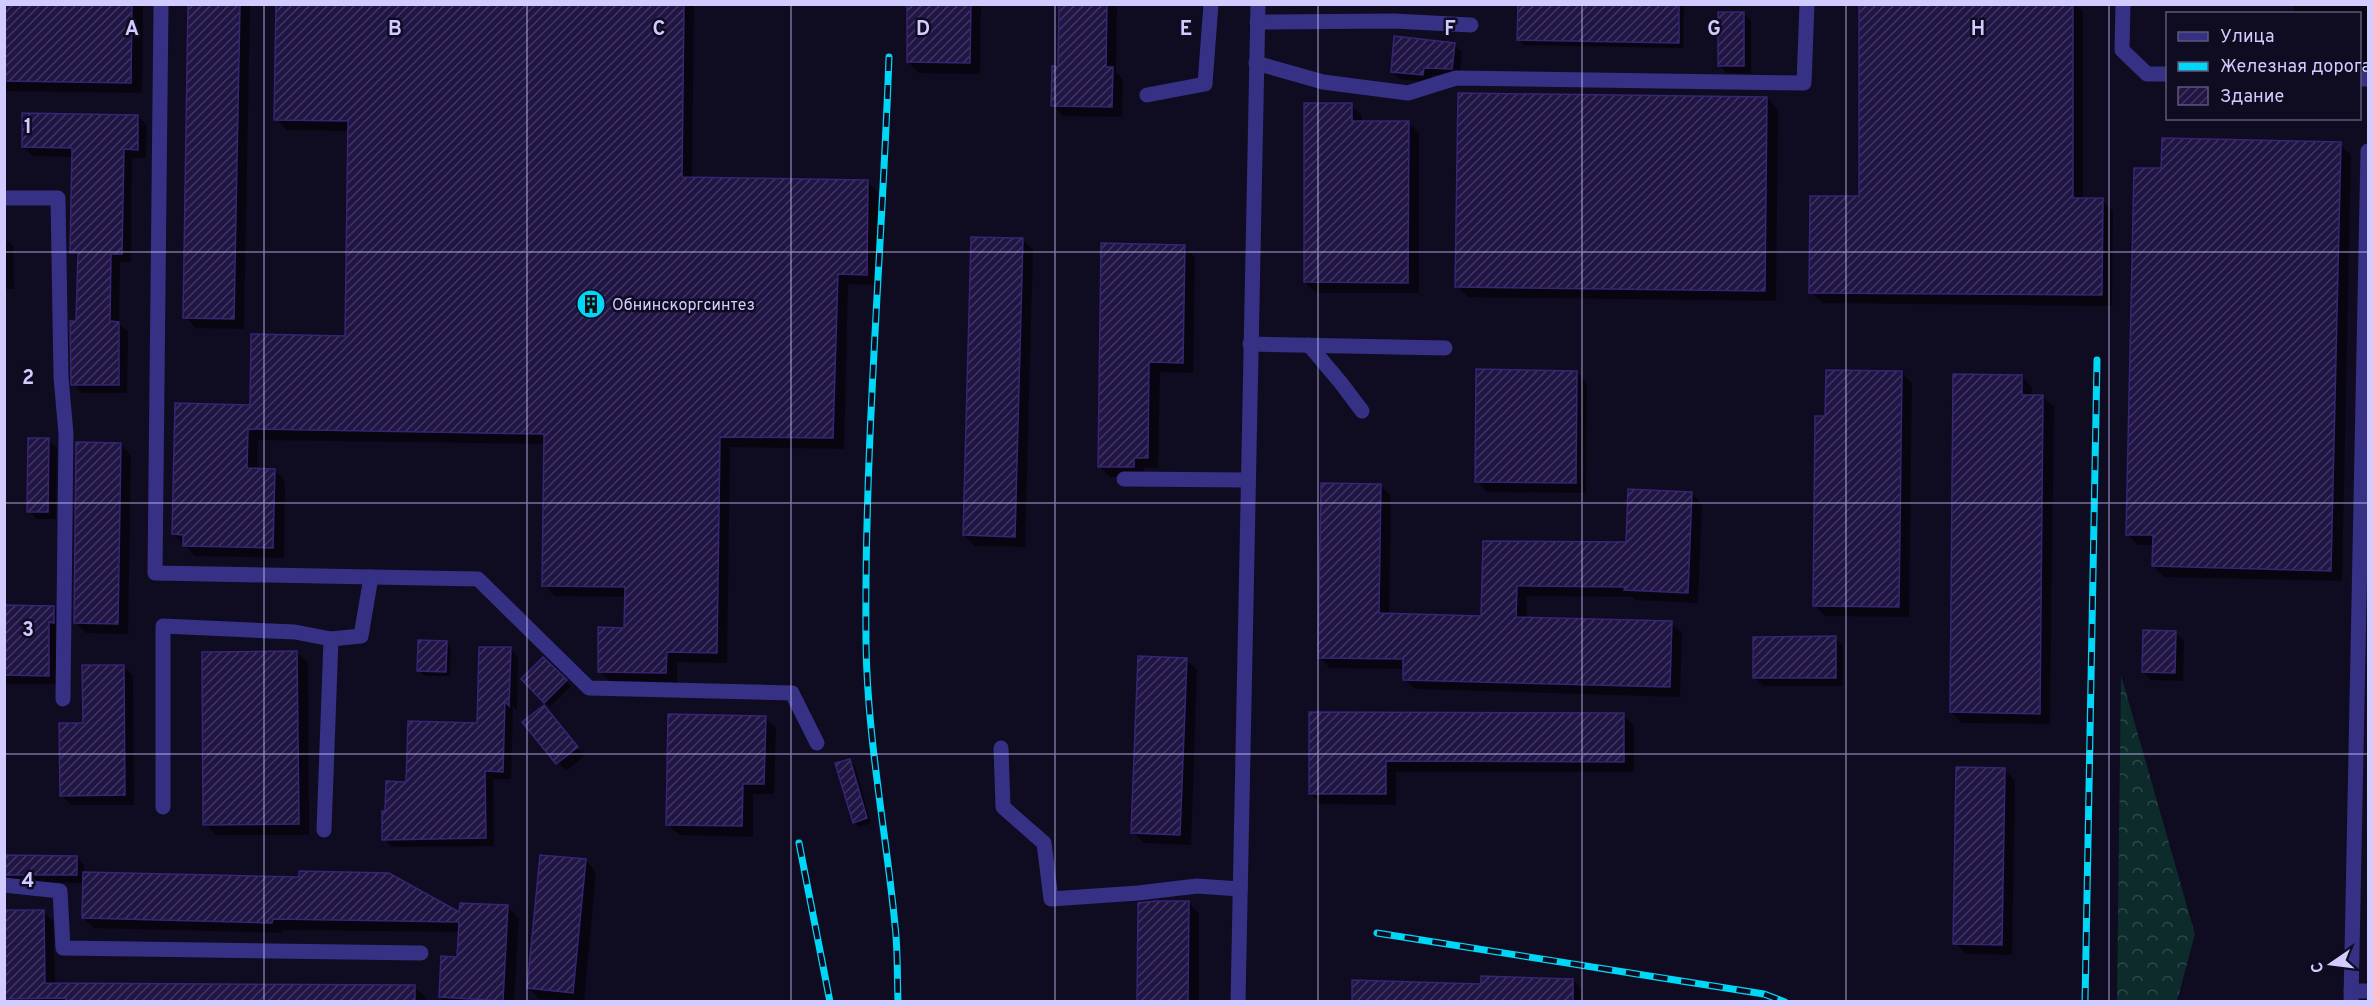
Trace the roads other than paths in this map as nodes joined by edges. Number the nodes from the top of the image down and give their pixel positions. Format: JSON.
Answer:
{"nodes":[{"id":1,"x":161,"y":4,"type":"edge"},
{"id":2,"x":1211,"y":4,"type":"edge"},
{"id":3,"x":1258,"y":4,"type":"edge"},
{"id":4,"x":1807,"y":4,"type":"edge"},
{"id":5,"x":2123,"y":4,"type":"edge"},
{"id":6,"x":1257,"y":22,"type":"junction"},
{"id":7,"x":1471,"y":25,"type":"dead end"},
{"id":8,"x":1256,"y":63,"type":"junction"},
{"id":9,"x":2166,"y":74,"type":"edge"},
{"id":10,"x":1147,"y":95,"type":"dead end"},
{"id":11,"x":2368,"y":151,"type":"edge"},
{"id":12,"x":4,"y":198,"type":"edge"},
{"id":13,"x":1250,"y":344,"type":"junction"},
{"id":14,"x":1309,"y":345,"type":"junction"},
{"id":15,"x":1445,"y":348,"type":"dead end"},
{"id":16,"x":1362,"y":411,"type":"dead end"},
{"id":17,"x":1124,"y":479,"type":"dead end"},
{"id":18,"x":1248,"y":480,"type":"junction"},
{"id":19,"x":371,"y":577,"type":"junction"},
{"id":20,"x":331,"y":639,"type":"junction"},
{"id":21,"x":63,"y":699,"type":"dead end"},
{"id":22,"x":817,"y":743,"type":"dead end"},
{"id":23,"x":1001,"y":748,"type":"dead end"},
{"id":24,"x":163,"y":807,"type":"dead end"},
{"id":25,"x":324,"y":830,"type":"dead end"},
{"id":26,"x":4,"y":885,"type":"edge"},
{"id":27,"x":1240,"y":889,"type":"junction"},
{"id":28,"x":421,"y":953,"type":"dead end"},
{"id":29,"x":2368,"y":991,"type":"edge"},
{"id":30,"x":2351,"y":996,"type":"edge"},
{"id":31,"x":1238,"y":1002,"type":"edge"}],
"edges":[{"from":1,"to":19,"type":"street"},
{"from":2,"to":10,"type":"street"},
{"from":3,"to":6,"type":"street"},
{"from":4,"to":8,"type":"street"},
{"from":5,"to":9,"type":"street"},
{"from":6,"to":7,"type":"street"},
{"from":6,"to":8,"type":"street"},
{"from":8,"to":13,"type":"street"},
{"from":11,"to":30,"type":"street"},
{"from":12,"to":21,"type":"street"},
{"from":13,"to":14,"type":"street"},
{"from":13,"to":18,"type":"street"},
{"from":14,"to":15,"type":"street"},
{"from":14,"to":16,"type":"street"},
{"from":17,"to":18,"type":"street"},
{"from":18,"to":27,"type":"street"},
{"from":19,"to":20,"type":"street"},
{"from":19,"to":22,"type":"street"},
{"from":20,"to":24,"type":"street"},
{"from":20,"to":25,"type":"street"},
{"from":23,"to":27,"type":"street"},
{"from":26,"to":28,"type":"street"},
{"from":27,"to":31,"type":"street"},
{"from":29,"to":30,"type":"street"}]}
